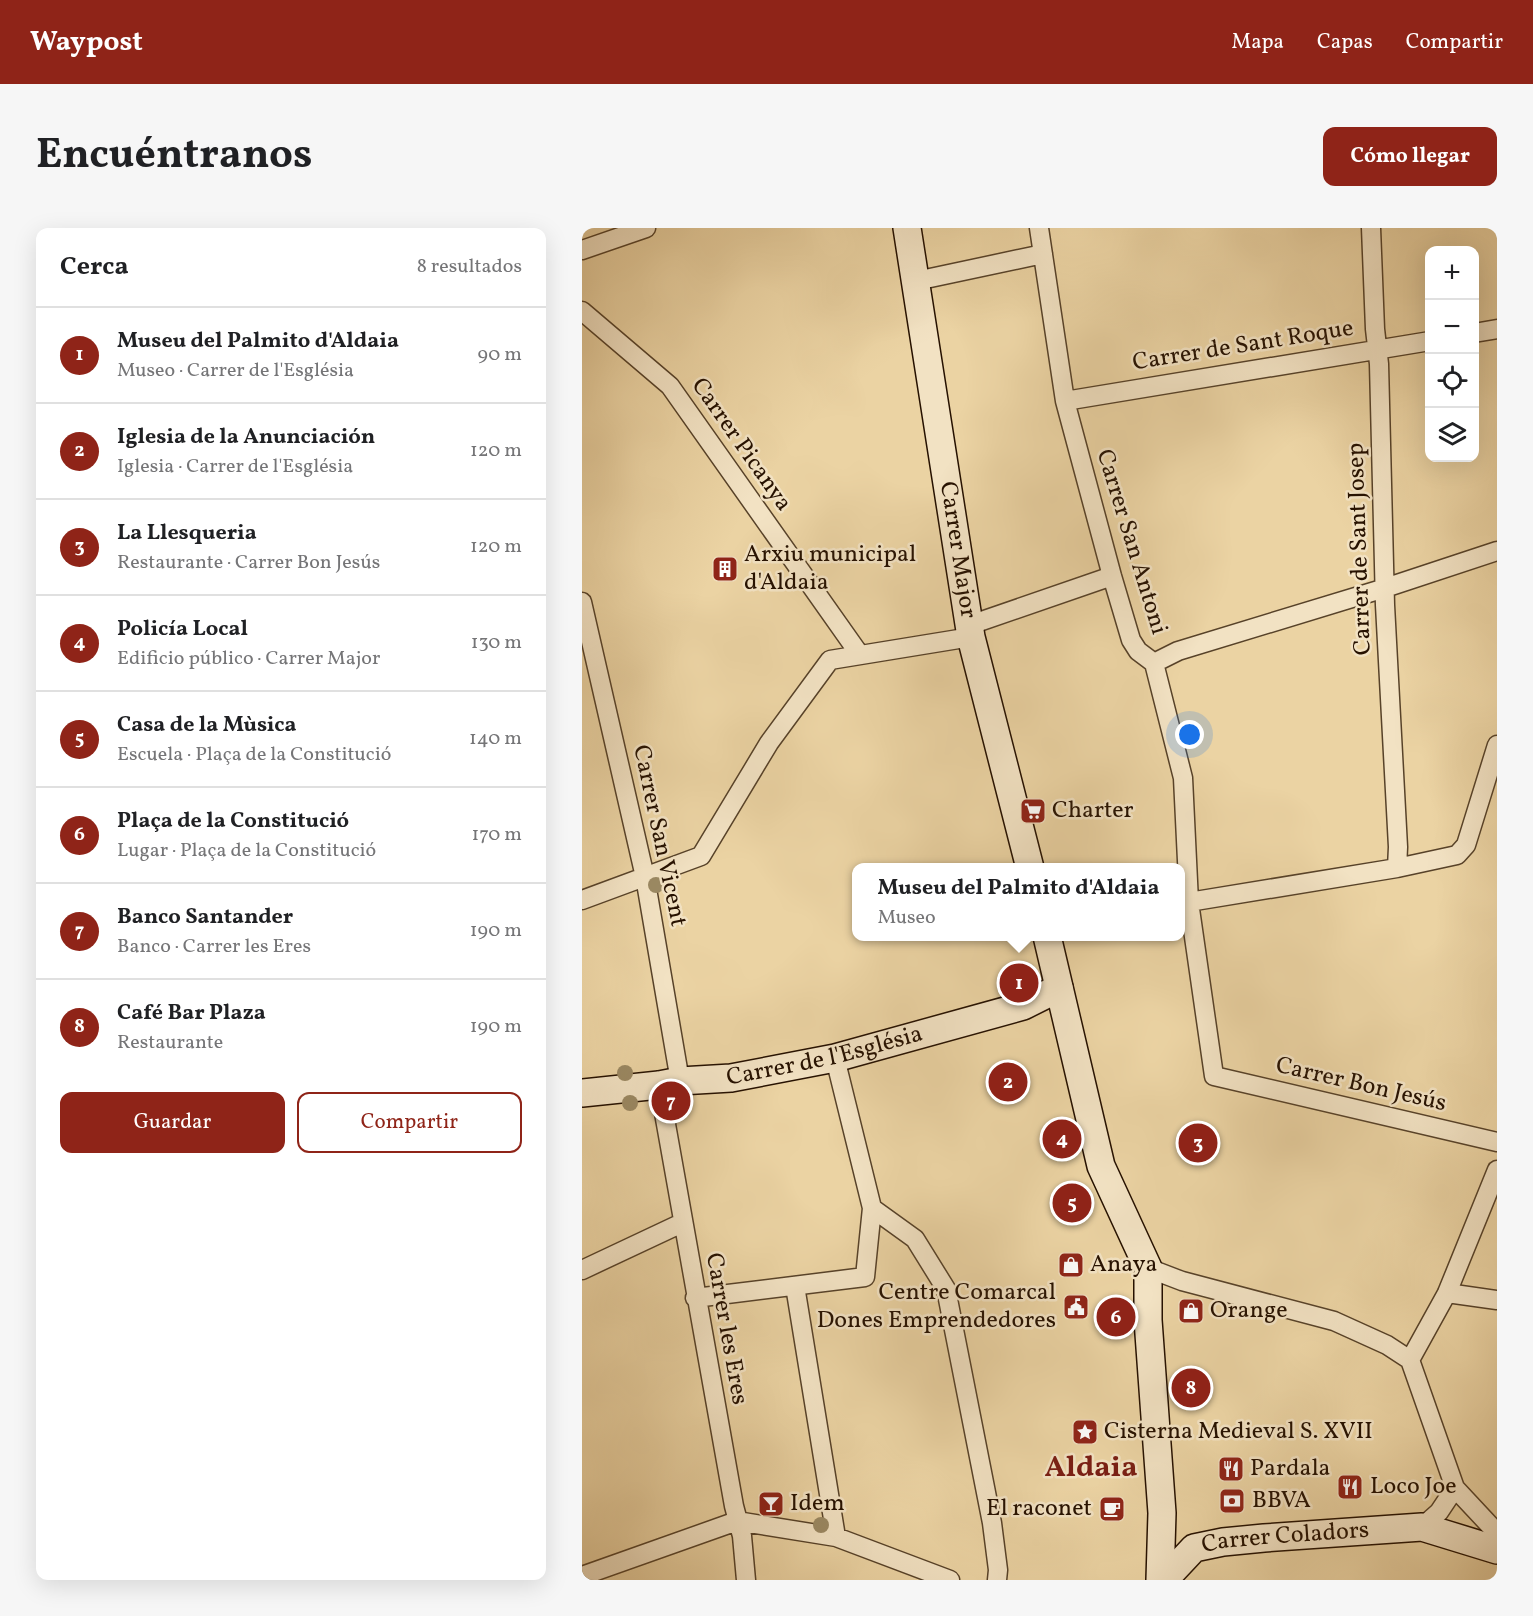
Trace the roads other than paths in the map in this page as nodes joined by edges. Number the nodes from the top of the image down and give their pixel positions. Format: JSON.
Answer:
{"nodes":[{"id":1,"x":646,"y":228,"type":"edge"},
{"id":2,"x":907,"y":228,"type":"edge"},
{"id":3,"x":1039,"y":228,"type":"edge"},
{"id":4,"x":1371,"y":228,"type":"edge"},
{"id":5,"x":582,"y":250,"type":"edge"},
{"id":6,"x":1043,"y":254,"type":"junction"},
{"id":7,"x":916,"y":281,"type":"junction"},
{"id":8,"x":582,"y":312,"type":"edge"},
{"id":9,"x":1497,"y":329,"type":"edge"},
{"id":10,"x":1479,"y":332,"type":"edge"},
{"id":11,"x":1425,"y":342,"type":"edge"},
{"id":12,"x":1378,"y":349,"type":"junction"},
{"id":13,"x":1065,"y":401,"type":"junction"},
{"id":14,"x":1497,"y":551,"type":"edge"},
{"id":15,"x":1112,"y":576,"type":"junction"},
{"id":16,"x":1385,"y":588,"type":"junction"},
{"id":17,"x":582,"y":602,"type":"edge"},
{"id":18,"x":970,"y":631,"type":"junction"},
{"id":19,"x":860,"y":655,"type":"junction"},
{"id":20,"x":1154,"y":663,"type":"junction"},
{"id":21,"x":1497,"y":745,"type":"edge"},
{"id":22,"x":1029,"y":863,"type":"edge"},
{"id":23,"x":1397,"y":868,"type":"junction"},
{"id":24,"x":645,"y":877,"type":"junction"},
{"id":25,"x":582,"y":900,"type":"edge"},
{"id":26,"x":1189,"y":902,"type":"junction"},
{"id":27,"x":1048,"y":941,"type":"edge"},
{"id":28,"x":1059,"y":988,"type":"junction"},
{"id":29,"x":835,"y":1058,"type":"junction"},
{"id":30,"x":1214,"y":1076,"type":"joint"},
{"id":31,"x":670,"y":1083,"type":"junction"},
{"id":32,"x":582,"y":1093,"type":"edge"},
{"id":33,"x":1497,"y":1142,"type":"edge"},
{"id":34,"x":1497,"y":1170,"type":"edge"},
{"id":35,"x":872,"y":1208,"type":"junction"},
{"id":36,"x":682,"y":1223,"type":"junction"},
{"id":37,"x":1148,"y":1268,"type":"junction"},
{"id":38,"x":582,"y":1270,"type":"edge"},
{"id":39,"x":795,"y":1286,"type":"junction"},
{"id":40,"x":1446,"y":1293,"type":"junction"},
{"id":41,"x":695,"y":1298,"type":"junction"},
{"id":42,"x":1497,"y":1300,"type":"edge"},
{"id":43,"x":1410,"y":1360,"type":"junction"},
{"id":44,"x":1455,"y":1488,"type":"junction"},
{"id":45,"x":1160,"y":1489,"type":"junction"},
{"id":46,"x":738,"y":1521,"type":"junction"},
{"id":47,"x":1422,"y":1527,"type":"junction"},
{"id":48,"x":1497,"y":1533,"type":"edge"},
{"id":49,"x":836,"y":1537,"type":"junction"},
{"id":50,"x":1194,"y":1548,"type":"junction"},
{"id":51,"x":1497,"y":1550,"type":"edge"},
{"id":52,"x":582,"y":1576,"type":"edge"},
{"id":53,"x":746,"y":1580,"type":"edge"},
{"id":54,"x":950,"y":1580,"type":"edge"},
{"id":55,"x":997,"y":1580,"type":"edge"},
{"id":56,"x":1162,"y":1580,"type":"edge"}],
"edges":[{"from":1,"to":5,"type":"street"},
{"from":2,"to":7,"type":"street","name":"Carrer Major"},
{"from":3,"to":6,"type":"street","name":"Carrer San Antoni"},
{"from":4,"to":12,"type":"street","name":"Carrer de Sant Josep"},
{"from":6,"to":7,"type":"street"},
{"from":6,"to":13,"type":"street","name":"Carrer San Antoni"},
{"from":7,"to":18,"type":"street","name":"Carrer Major"},
{"from":8,"to":19,"type":"street","name":"Carrer Picanya"},
{"from":9,"to":10,"type":"street"},
{"from":11,"to":12,"type":"street","name":"Carrer de Sant Roque"},
{"from":12,"to":13,"type":"street","name":"Carrer de Sant Roque"},
{"from":12,"to":16,"type":"street","name":"Carrer de Sant Josep"},
{"from":13,"to":15,"type":"street","name":"Carrer San Antoni"},
{"from":14,"to":16,"type":"street"},
{"from":15,"to":18,"type":"street"},
{"from":15,"to":20,"type":"street","name":"Carrer San Antoni"},
{"from":16,"to":20,"type":"street"},
{"from":16,"to":23,"type":"street","name":"Carrer de Sant Josep"},
{"from":17,"to":24,"type":"street","name":"Carrer San Vicent"},
{"from":18,"to":19,"type":"street"},
{"from":18,"to":22,"type":"street","name":"Carrer Major"},
{"from":19,"to":24,"type":"street"},
{"from":20,"to":26,"type":"street","name":"Carrer San Antoni"},
{"from":21,"to":23,"type":"street"},
{"from":23,"to":26,"type":"street"},
{"from":24,"to":25,"type":"street"},
{"from":24,"to":31,"type":"street","name":"Carrer San Vicent"},
{"from":26,"to":30,"type":"street","name":"Carrer San Antoni"},
{"from":27,"to":28,"type":"street"},
{"from":28,"to":29,"type":"street","name":"Carrer de l'Església"},
{"from":28,"to":37,"type":"street"},
{"from":29,"to":31,"type":"street","name":"Carrer de l'Església"},
{"from":29,"to":35,"type":"street"},
{"from":30,"to":33,"type":"street","name":"Carrer Bon Jesús"},
{"from":31,"to":32,"type":"street","name":"Carrer de l'Església"},
{"from":31,"to":36,"type":"street","name":"Carrer les Eres"},
{"from":34,"to":40,"type":"street"},
{"from":35,"to":39,"type":"street"},
{"from":35,"to":55,"type":"street"},
{"from":36,"to":38,"type":"street"},
{"from":36,"to":41,"type":"street","name":"Carrer les Eres"},
{"from":37,"to":43,"type":"street"},
{"from":37,"to":45,"type":"street"},
{"from":39,"to":41,"type":"street"},
{"from":39,"to":49,"type":"street"},
{"from":40,"to":42,"type":"street"},
{"from":40,"to":43,"type":"street"},
{"from":41,"to":46,"type":"street","name":"Carrer les Eres"},
{"from":43,"to":44,"type":"street"},
{"from":44,"to":47,"type":"street"},
{"from":44,"to":48,"type":"street"},
{"from":45,"to":50,"type":"street"},
{"from":45,"to":56,"type":"street"},
{"from":46,"to":49,"type":"street"},
{"from":46,"to":52,"type":"street"},
{"from":46,"to":53,"type":"street","name":"Carrer les Eres"},
{"from":47,"to":50,"type":"street","name":"Carrer Coladors"},
{"from":47,"to":51,"type":"street","name":"Carrer Coladors"},
{"from":49,"to":54,"type":"street"},
{"from":50,"to":56,"type":"street","name":"Carrer Coladors"}]}
